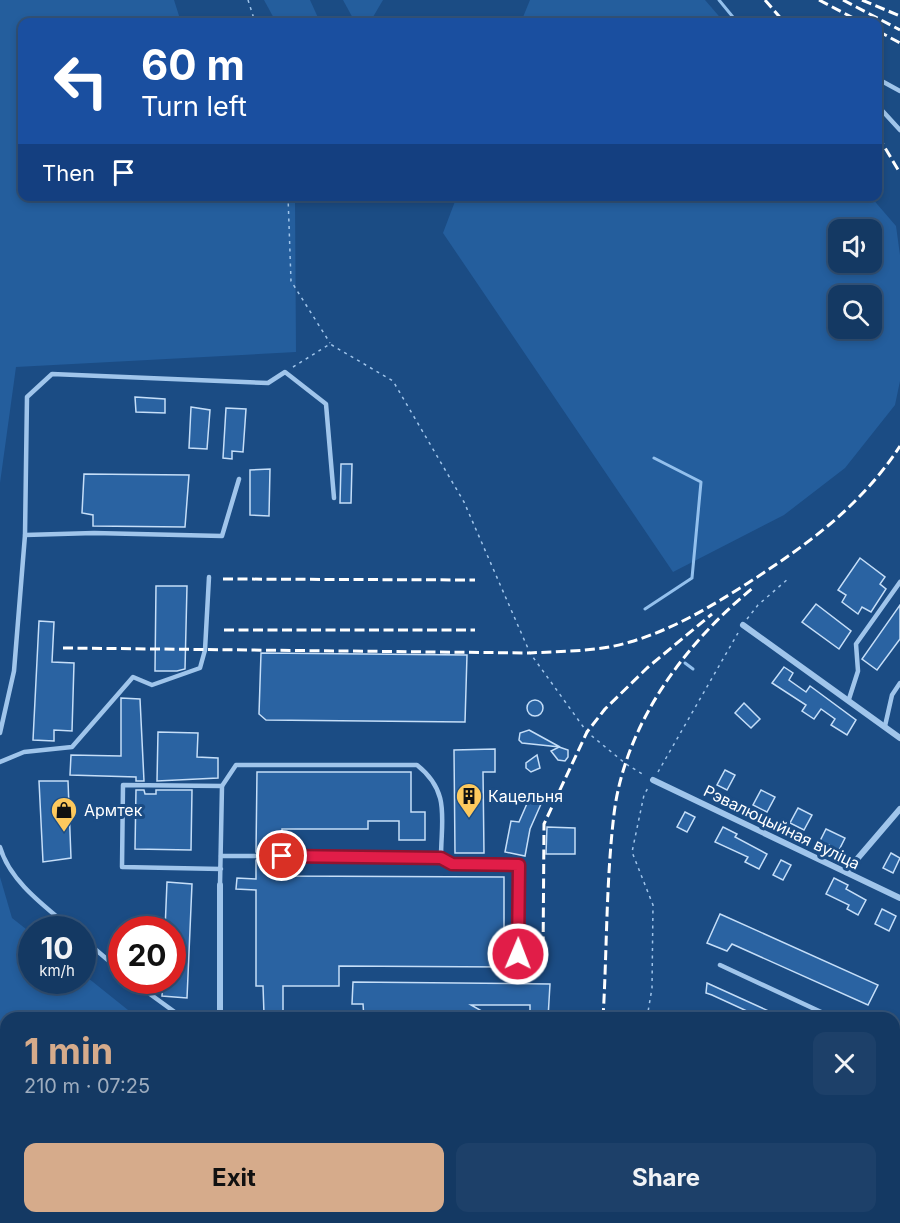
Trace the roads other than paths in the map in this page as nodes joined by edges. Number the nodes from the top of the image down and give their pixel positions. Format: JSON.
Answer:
{"nodes":[{"id":1,"x":882,"y":81,"type":"edge"},
{"id":2,"x":900,"y":91,"type":"edge"},
{"id":3,"x":882,"y":110,"type":"edge"},
{"id":4,"x":900,"y":129,"type":"edge"},
{"id":5,"x":239,"y":479,"type":"dead end"},
{"id":6,"x":334,"y":498,"type":"dead end"},
{"id":7,"x":25,"y":535,"type":"junction"},
{"id":8,"x":209,"y":577,"type":"dead end"},
{"id":9,"x":900,"y":582,"type":"edge"},
{"id":10,"x":743,"y":625,"type":"road end"},
{"id":11,"x":900,"y":683,"type":"edge"},
{"id":12,"x":849,"y":699,"type":"junction"},
{"id":13,"x":885,"y":726,"type":"junction"},
{"id":14,"x":0,"y":734,"type":"edge"},
{"id":15,"x":900,"y":738,"type":"edge"},
{"id":16,"x":0,"y":762,"type":"edge"},
{"id":17,"x":653,"y":780,"type":"road end"},
{"id":18,"x":222,"y":786,"type":"junction"},
{"id":19,"x":900,"y":809,"type":"edge"},
{"id":20,"x":0,"y":847,"type":"edge"},
{"id":21,"x":221,"y":856,"type":"junction"},
{"id":22,"x":256,"y":856,"type":"dead end"},
{"id":23,"x":282,"y":856,"type":"dead end"},
{"id":24,"x":441,"y":858,"type":"junction"},
{"id":25,"x":221,"y":869,"type":"junction"},
{"id":26,"x":846,"y":872,"type":"junction"},
{"id":27,"x":220,"y":885,"type":"joint"},
{"id":28,"x":900,"y":898,"type":"edge"},
{"id":29,"x":56,"y":916,"type":"edge"},
{"id":30,"x":96,"y":951,"type":"edge"},
{"id":31,"x":108,"y":960,"type":"edge"},
{"id":32,"x":720,"y":965,"type":"dead end"},
{"id":33,"x":518,"y":977,"type":"dead end"},
{"id":34,"x":150,"y":994,"type":"edge"},
{"id":35,"x":175,"y":1012,"type":"edge"},
{"id":36,"x":220,"y":1012,"type":"edge"},
{"id":37,"x":821,"y":1012,"type":"edge"}],
"edges":[{"from":1,"to":2,"type":"lane"},
{"from":3,"to":4,"type":"lane"},
{"from":5,"to":7,"type":"lane"},
{"from":6,"to":7,"type":"lane"},
{"from":7,"to":14,"type":"lane"},
{"from":8,"to":16,"type":"lane"},
{"from":9,"to":12,"type":"lane"},
{"from":10,"to":12,"type":"street"},
{"from":11,"to":13,"type":"lane"},
{"from":12,"to":13,"type":"street"},
{"from":13,"to":15,"type":"street"},
{"from":17,"to":26,"type":"street","name":"Рэвалюцыйная вуліца"},
{"from":18,"to":21,"type":"lane"},
{"from":18,"to":24,"type":"lane"},
{"from":18,"to":25,"type":"lane"},
{"from":19,"to":26,"type":"street"},
{"from":20,"to":29,"type":"lane"},
{"from":21,"to":22,"type":"lane"},
{"from":21,"to":25,"type":"lane"},
{"from":23,"to":24,"type":"lane"},
{"from":24,"to":33,"type":"lane"},
{"from":25,"to":27,"type":"lane"},
{"from":26,"to":28,"type":"street","name":"Рэвалюцыйная вуліца"},
{"from":27,"to":36,"type":"street"},
{"from":30,"to":31,"type":"lane"},
{"from":32,"to":37,"type":"lane"},
{"from":34,"to":35,"type":"lane"}]}
